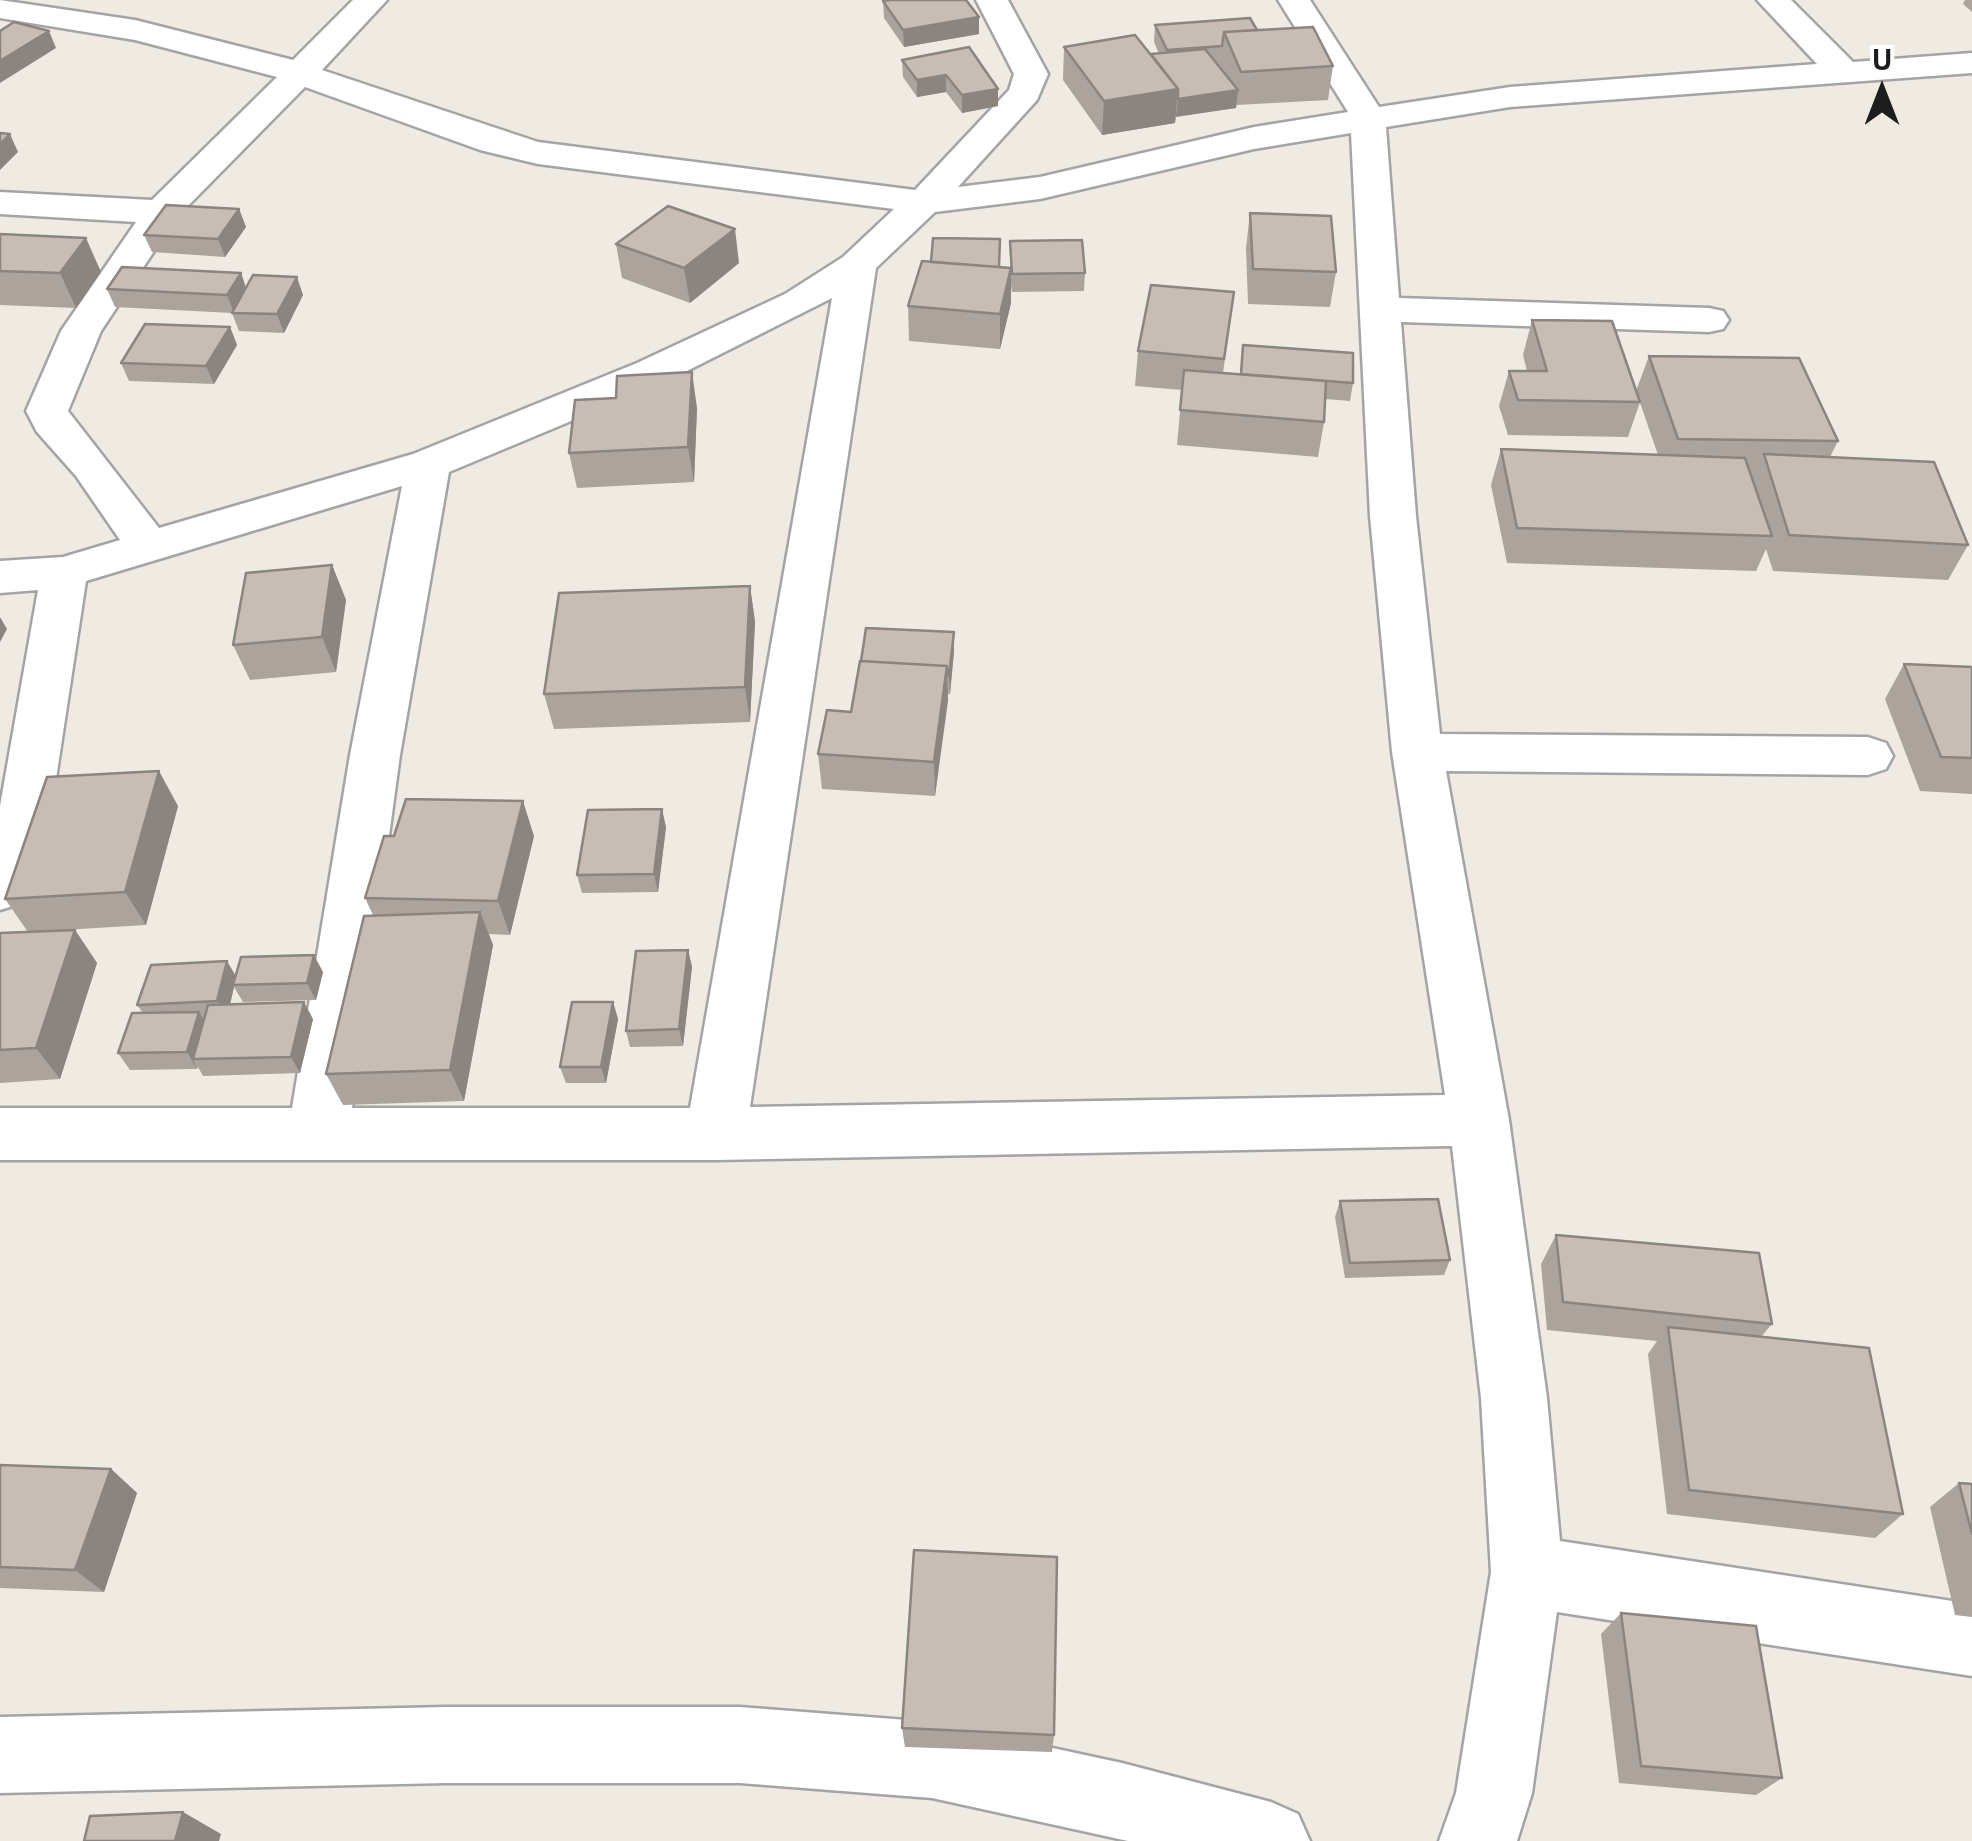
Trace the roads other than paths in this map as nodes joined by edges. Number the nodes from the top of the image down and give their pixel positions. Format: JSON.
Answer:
{"nodes":[{"id":1,"x":371,"y":0,"type":"edge"},
{"id":2,"x":992,"y":0,"type":"edge"},
{"id":3,"x":1294,"y":0,"type":"edge"},
{"id":4,"x":1773,"y":0,"type":"edge"},
{"id":5,"x":0,"y":8,"type":"edge"},
{"id":6,"x":1972,"y":63,"type":"edge"},
{"id":7,"x":1843,"y":71,"type":"junction"},
{"id":8,"x":302,"y":73,"type":"junction"},
{"id":9,"x":1368,"y":117,"type":"junction"},
{"id":10,"x":924,"y":202,"type":"junction"},
{"id":11,"x":0,"y":203,"type":"edge"},
{"id":12,"x":160,"y":212,"type":"junction"},
{"id":13,"x":857,"y":264,"type":"junction"},
{"id":14,"x":1378,"y":309,"type":"junction"},
{"id":15,"x":1709,"y":320,"type":"dead end"},
{"id":16,"x":428,"y":464,"type":"junction"},
{"id":17,"x":150,"y":549,"type":"junction"},
{"id":18,"x":64,"y":572,"type":"junction"},
{"id":19,"x":0,"y":577,"type":"edge"},
{"id":20,"x":1416,"y":752,"type":"junction"},
{"id":21,"x":1868,"y":756,"type":"dead end"},
{"id":22,"x":0,"y":889,"type":"edge"},
{"id":23,"x":1479,"y":1120,"type":"junction"},
{"id":24,"x":318,"y":1133,"type":"junction"},
{"id":25,"x":0,"y":1134,"type":"edge"},
{"id":26,"x":716,"y":1134,"type":"junction"},
{"id":27,"x":1528,"y":1572,"type":"junction"},
{"id":28,"x":1972,"y":1640,"type":"edge"},
{"id":29,"x":0,"y":1755,"type":"edge"},
{"id":30,"x":1270,"y":1841,"type":"edge"},
{"id":31,"x":1478,"y":1841,"type":"edge"}],
"edges":[{"from":1,"to":8,"type":"street"},
{"from":2,"to":10,"type":"street"},
{"from":3,"to":9,"type":"street"},
{"from":4,"to":7,"type":"street"},
{"from":5,"to":8,"type":"street"},
{"from":6,"to":7,"type":"street"},
{"from":7,"to":9,"type":"street"},
{"from":8,"to":10,"type":"street"},
{"from":8,"to":12,"type":"street"},
{"from":9,"to":10,"type":"street"},
{"from":9,"to":14,"type":"street"},
{"from":10,"to":13,"type":"street"},
{"from":11,"to":12,"type":"street"},
{"from":12,"to":17,"type":"street"},
{"from":13,"to":16,"type":"street"},
{"from":13,"to":26,"type":"street"},
{"from":14,"to":15,"type":"street"},
{"from":14,"to":20,"type":"street"},
{"from":16,"to":17,"type":"street"},
{"from":16,"to":24,"type":"street"},
{"from":17,"to":18,"type":"street"},
{"from":18,"to":19,"type":"street"},
{"from":18,"to":22,"type":"street"},
{"from":20,"to":21,"type":"street"},
{"from":20,"to":23,"type":"street"},
{"from":23,"to":26,"type":"street"},
{"from":23,"to":27,"type":"street"},
{"from":24,"to":25,"type":"street"},
{"from":24,"to":26,"type":"street"},
{"from":27,"to":28,"type":"street"},
{"from":27,"to":31,"type":"street"},
{"from":29,"to":30,"type":"street"}]}
